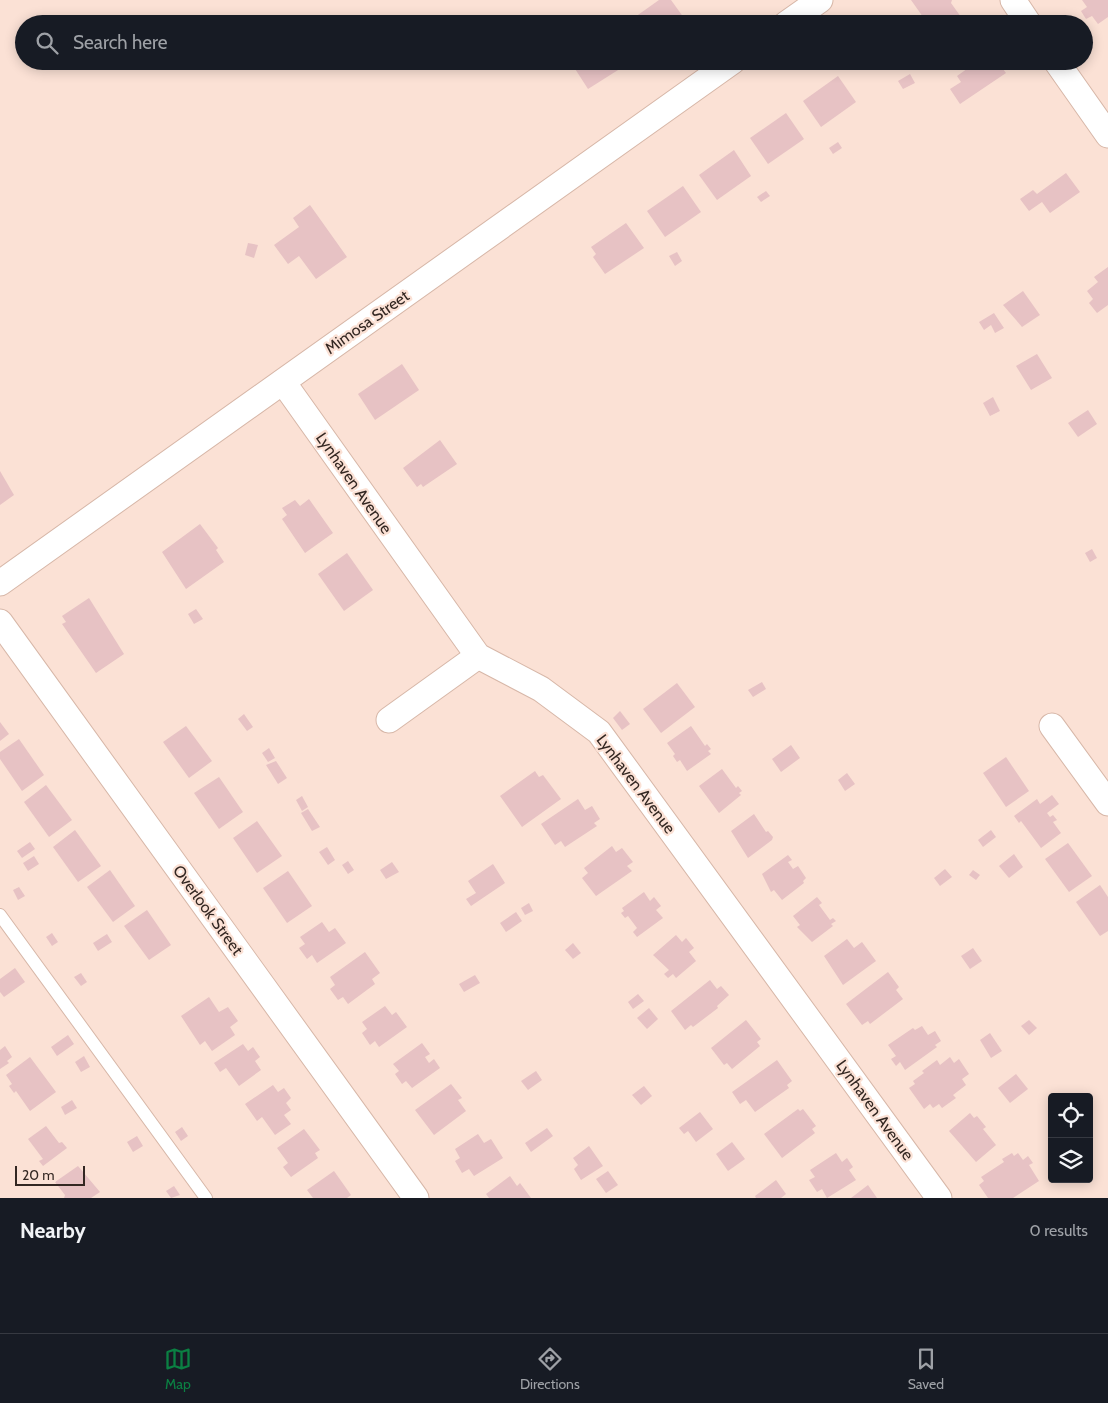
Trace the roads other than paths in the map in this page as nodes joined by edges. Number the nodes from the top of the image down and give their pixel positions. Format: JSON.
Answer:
{"nodes":[{"id":1,"x":820,"y":0,"type":"edge"},
{"id":2,"x":1012,"y":0,"type":"edge"},
{"id":3,"x":799,"y":15,"type":"edge"},
{"id":4,"x":1023,"y":15,"type":"edge"},
{"id":5,"x":721,"y":70,"type":"edge"},
{"id":6,"x":1062,"y":70,"type":"edge"},
{"id":7,"x":1108,"y":135,"type":"edge"},
{"id":8,"x":283,"y":382,"type":"junction"},
{"id":9,"x":0,"y":583,"type":"edge"},
{"id":10,"x":0,"y":622,"type":"edge"},
{"id":11,"x":478,"y":656,"type":"junction"},
{"id":12,"x":389,"y":720,"type":"dead end"},
{"id":13,"x":1052,"y":726,"type":"dead end"},
{"id":14,"x":1108,"y":803,"type":"edge"},
{"id":15,"x":0,"y":915,"type":"edge"},
{"id":16,"x":206,"y":1198,"type":"edge"},
{"id":17,"x":416,"y":1198,"type":"edge"},
{"id":18,"x":940,"y":1198,"type":"edge"}],
"edges":[{"from":1,"to":3,"type":"street"},
{"from":2,"to":4,"type":"street"},
{"from":5,"to":8,"type":"street","name":"Mimosa Street"},
{"from":6,"to":7,"type":"street"},
{"from":8,"to":9,"type":"street","name":"Mimosa Street"},
{"from":8,"to":11,"type":"street","name":"Lynhaven Avenue"},
{"from":10,"to":17,"type":"street","name":"Overlook Street"},
{"from":11,"to":12,"type":"street"},
{"from":11,"to":18,"type":"street","name":"Lynhaven Avenue"},
{"from":13,"to":14,"type":"street"},
{"from":15,"to":16,"type":"lane"}]}
